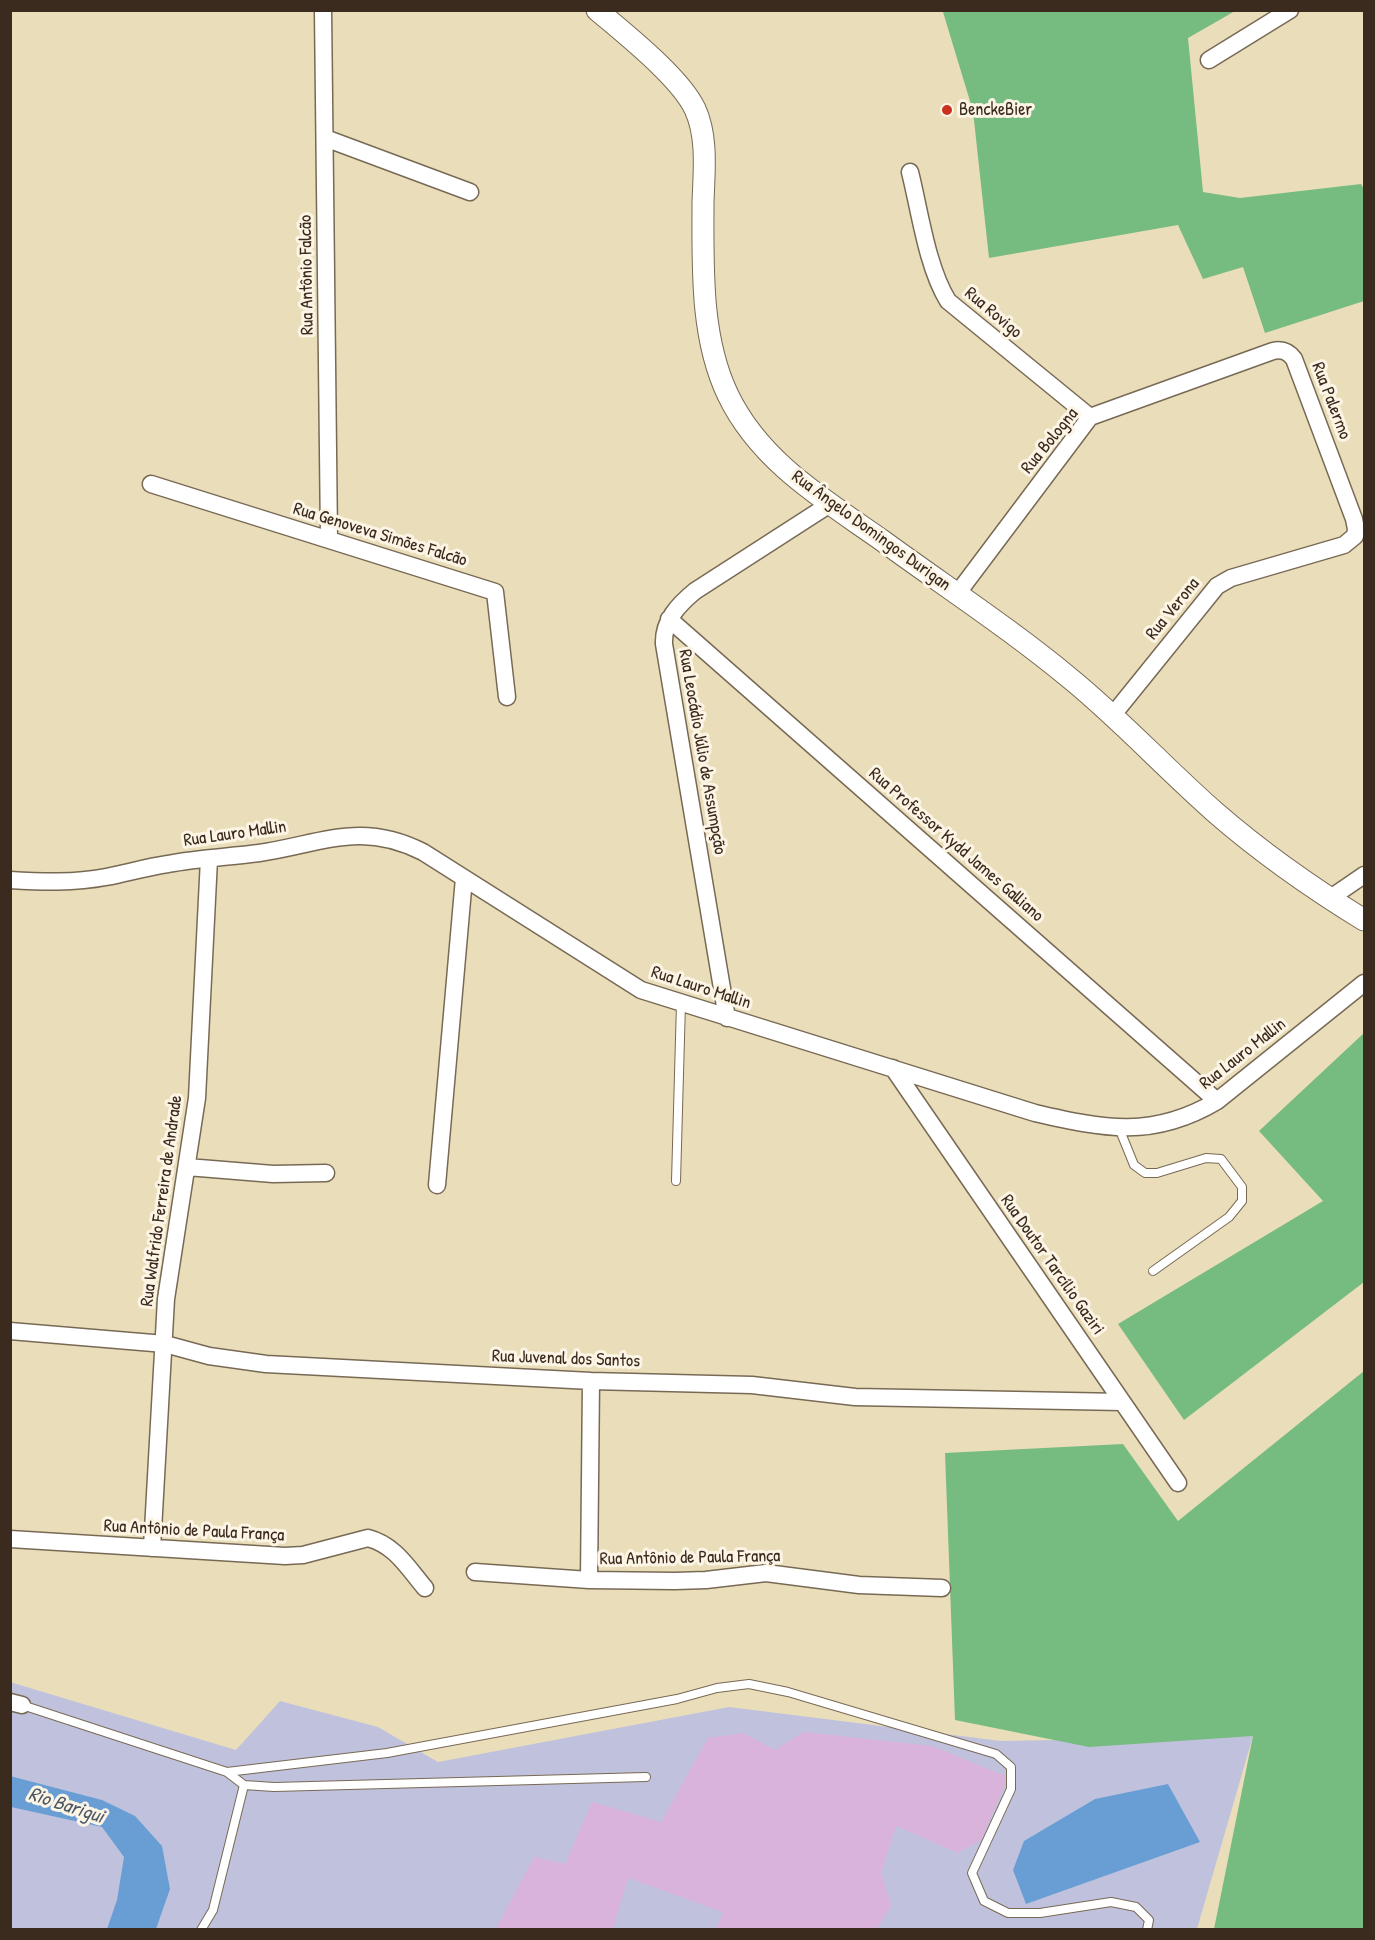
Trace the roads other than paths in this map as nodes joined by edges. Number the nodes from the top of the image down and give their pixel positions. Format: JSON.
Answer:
{"nodes":[{"id":1,"x":323,"y":10,"type":"edge"},
{"id":2,"x":1290,"y":10,"type":"edge"},
{"id":3,"x":607,"y":13,"type":"edge"},
{"id":4,"x":1209,"y":60,"type":"dead end"},
{"id":5,"x":325,"y":138,"type":"junction"},
{"id":6,"x":910,"y":172,"type":"dead end"},
{"id":7,"x":470,"y":192,"type":"dead end"},
{"id":8,"x":1286,"y":351,"type":"joint"},
{"id":9,"x":1090,"y":417,"type":"junction"},
{"id":10,"x":151,"y":484,"type":"dead end"},
{"id":11,"x":830,"y":504,"type":"junction"},
{"id":12,"x":1355,"y":537,"type":"joint"},
{"id":13,"x":329,"y":540,"type":"junction"},
{"id":14,"x":957,"y":594,"type":"junction"},
{"id":15,"x":669,"y":619,"type":"junction"},
{"id":16,"x":507,"y":698,"type":"dead end"},
{"id":17,"x":1112,"y":716,"type":"junction"},
{"id":18,"x":209,"y":859,"type":"junction"},
{"id":19,"x":1365,"y":875,"type":"edge"},
{"id":20,"x":464,"y":878,"type":"junction"},
{"id":21,"x":10,"y":880,"type":"edge"},
{"id":22,"x":1329,"y":899,"type":"junction"},
{"id":23,"x":1365,"y":920,"type":"edge"},
{"id":24,"x":1365,"y":982,"type":"edge"},
{"id":25,"x":681,"y":1004,"type":"junction"},
{"id":26,"x":727,"y":1018,"type":"junction"},
{"id":27,"x":893,"y":1068,"type":"junction"},
{"id":28,"x":1217,"y":1101,"type":"junction"},
{"id":29,"x":1119,"y":1128,"type":"junction"},
{"id":30,"x":187,"y":1167,"type":"junction"},
{"id":31,"x":326,"y":1173,"type":"dead end"},
{"id":32,"x":676,"y":1181,"type":"dead end"},
{"id":33,"x":437,"y":1185,"type":"dead end"},
{"id":34,"x":1153,"y":1271,"type":"dead end"},
{"id":35,"x":10,"y":1331,"type":"edge"},
{"id":36,"x":165,"y":1344,"type":"junction"},
{"id":37,"x":591,"y":1381,"type":"junction"},
{"id":38,"x":1122,"y":1402,"type":"junction"},
{"id":39,"x":1178,"y":1483,"type":"dead end"},
{"id":40,"x":10,"y":1539,"type":"edge"},
{"id":41,"x":152,"y":1548,"type":"junction"},
{"id":42,"x":475,"y":1572,"type":"dead end"},
{"id":43,"x":589,"y":1580,"type":"junction"},
{"id":44,"x":425,"y":1588,"type":"dead end"},
{"id":45,"x":942,"y":1588,"type":"dead end"},
{"id":46,"x":16,"y":1704,"type":"edge"},
{"id":47,"x":227,"y":1772,"type":"junction"},
{"id":48,"x":646,"y":1777,"type":"dead end"},
{"id":49,"x":244,"y":1785,"type":"junction"},
{"id":50,"x":201,"y":1929,"type":"edge"},
{"id":51,"x":1147,"y":1929,"type":"edge"}],
"edges":[{"from":1,"to":5,"type":"street","name":"Rua Antônio Falcão"},
{"from":2,"to":4,"type":"street"},
{"from":3,"to":11,"type":"street","name":"Rua Ângelo Domingos Durigan"},
{"from":5,"to":7,"type":"street"},
{"from":5,"to":13,"type":"street","name":"Rua Antônio Falcão"},
{"from":6,"to":9,"type":"street","name":"Rua Rovigo"},
{"from":8,"to":9,"type":"street","name":"Rua Bologna"},
{"from":8,"to":12,"type":"street","name":"Rua Palermo"},
{"from":9,"to":14,"type":"street","name":"Rua Bologna"},
{"from":10,"to":13,"type":"street","name":"Rua Genoveva Simões Falcão"},
{"from":11,"to":14,"type":"street","name":"Rua Ângelo Domingos Durigan"},
{"from":11,"to":15,"type":"street"},
{"from":12,"to":17,"type":"street","name":"Rua Verona"},
{"from":13,"to":16,"type":"street","name":"Rua Genoveva Simões Falcão"},
{"from":14,"to":17,"type":"street","name":"Rua Ângelo Domingos Durigan"},
{"from":15,"to":26,"type":"street","name":"Rua Leocádio Júlio de Assumpção"},
{"from":15,"to":28,"type":"street","name":"Rua Professor Kydd James Galliano"},
{"from":17,"to":22,"type":"street","name":"Rua Ângelo Domingos Durigan"},
{"from":18,"to":20,"type":"street","name":"Rua Lauro Mallin"},
{"from":18,"to":21,"type":"street","name":"Rua Lauro Mallin"},
{"from":18,"to":30,"type":"street","name":"Rua Walfrido Ferreira de Andrade"},
{"from":19,"to":22,"type":"street"},
{"from":20,"to":25,"type":"street","name":"Rua Lauro Mallin"},
{"from":20,"to":33,"type":"street"},
{"from":22,"to":23,"type":"street","name":"Rua Ângelo Domingos Durigan"},
{"from":24,"to":28,"type":"street","name":"Rua Lauro Mallin"},
{"from":25,"to":26,"type":"street","name":"Rua Lauro Mallin"},
{"from":25,"to":32,"type":"lane"},
{"from":26,"to":27,"type":"street","name":"Rua Lauro Mallin"},
{"from":27,"to":29,"type":"street","name":"Rua Lauro Mallin"},
{"from":27,"to":38,"type":"street","name":"Rua Doutor Tarcílio Gaziri"},
{"from":28,"to":29,"type":"street","name":"Rua Lauro Mallin"},
{"from":29,"to":34,"type":"lane"},
{"from":30,"to":31,"type":"street"},
{"from":30,"to":36,"type":"street","name":"Rua Walfrido Ferreira de Andrade"},
{"from":35,"to":36,"type":"street","name":"Rua Juvenal dos Santos"},
{"from":36,"to":37,"type":"street","name":"Rua Juvenal dos Santos"},
{"from":36,"to":41,"type":"street","name":"Rua Walfrido Ferreira de Andrade"},
{"from":37,"to":38,"type":"street","name":"Rua Juvenal dos Santos"},
{"from":37,"to":43,"type":"street"},
{"from":38,"to":39,"type":"street","name":"Rua Doutor Tarcílio Gaziri"},
{"from":40,"to":41,"type":"street","name":"Rua Antônio de Paula França"},
{"from":41,"to":44,"type":"street","name":"Rua Antônio de Paula França"},
{"from":42,"to":43,"type":"street","name":"Rua Antônio de Paula França"},
{"from":43,"to":45,"type":"street","name":"Rua Antônio de Paula França"},
{"from":46,"to":47,"type":"lane"},
{"from":47,"to":49,"type":"lane"},
{"from":47,"to":51,"type":"lane"},
{"from":48,"to":49,"type":"lane"},
{"from":49,"to":50,"type":"lane"}]}
